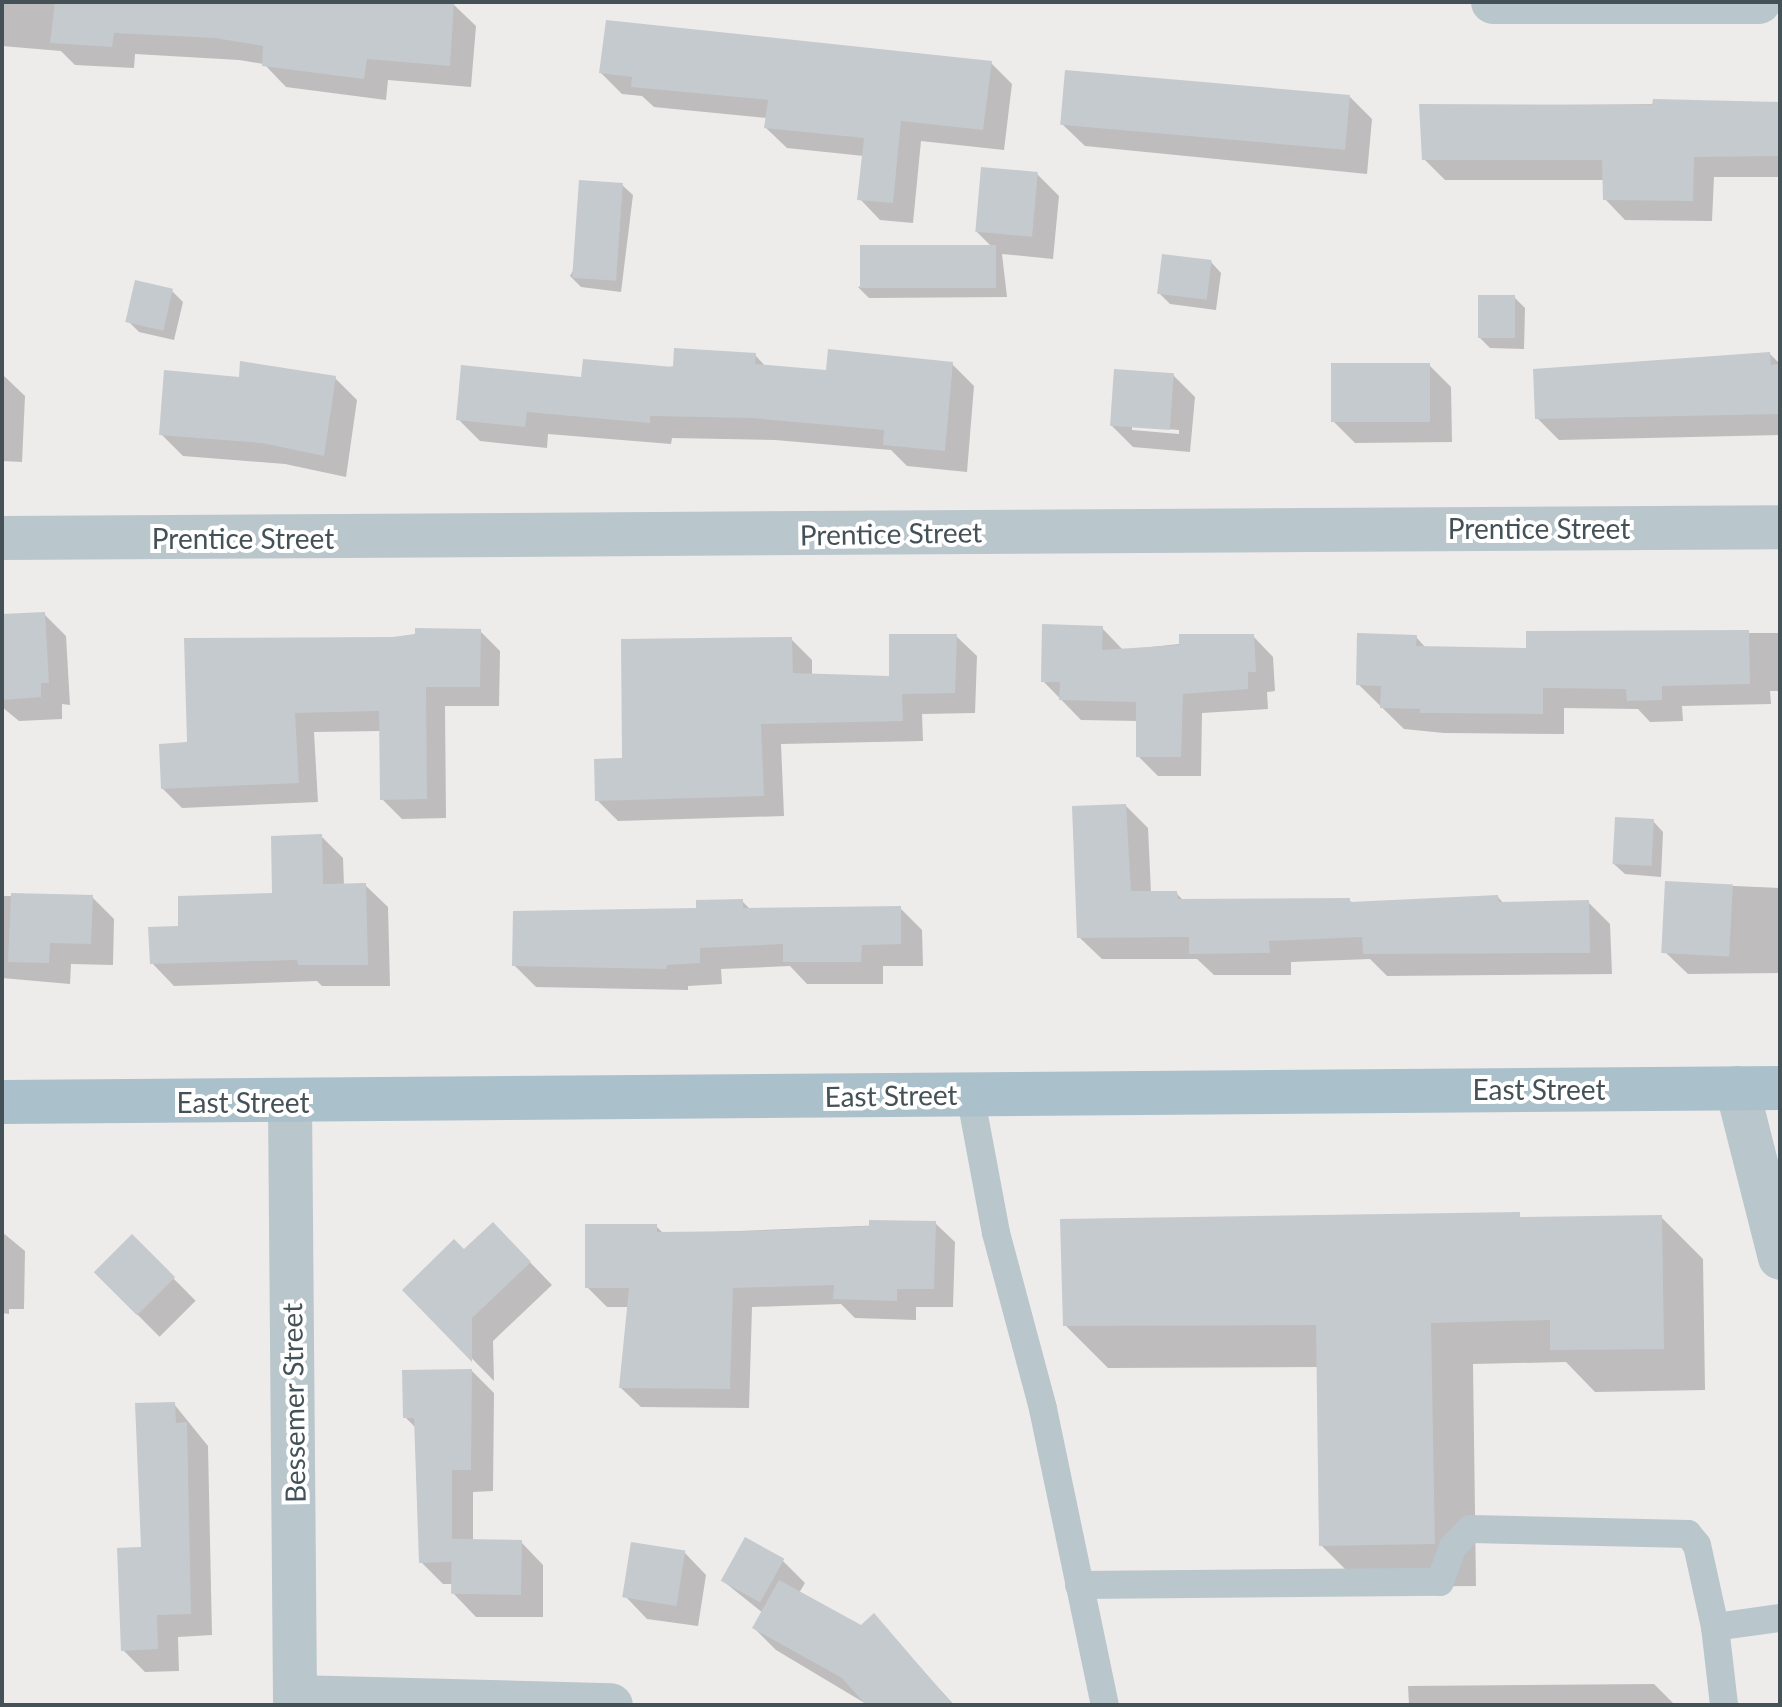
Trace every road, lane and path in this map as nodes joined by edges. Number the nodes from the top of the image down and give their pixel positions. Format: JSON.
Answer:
{"nodes":[{"id":1,"x":1493,"y":2,"type":"edge"},
{"id":2,"x":1759,"y":2,"type":"edge"},
{"id":3,"x":1780,"y":527,"type":"edge"},
{"id":4,"x":2,"y":538,"type":"edge"},
{"id":5,"x":1737,"y":1088,"type":"junction"},
{"id":6,"x":1780,"y":1088,"type":"edge"},
{"id":7,"x":970,"y":1094,"type":"junction"},
{"id":8,"x":2,"y":1102,"type":"edge"},
{"id":9,"x":290,"y":1102,"type":"junction"},
{"id":10,"x":1780,"y":1258,"type":"edge"},
{"id":11,"x":1079,"y":1585,"type":"junction"},
{"id":12,"x":1780,"y":1618,"type":"edge"},
{"id":13,"x":1715,"y":1627,"type":"junction"},
{"id":14,"x":295,"y":1701,"type":"edge"},
{"id":15,"x":611,"y":1705,"type":"edge"},
{"id":16,"x":1105,"y":1705,"type":"edge"},
{"id":17,"x":1724,"y":1705,"type":"edge"}],
"edges":[{"from":1,"to":2,"type":"street"},
{"from":3,"to":4,"type":"street","name":"Prentice Street"},
{"from":5,"to":6,"type":"main road","name":"East Street"},
{"from":5,"to":7,"type":"main road","name":"East Street"},
{"from":5,"to":10,"type":"street"},
{"from":7,"to":9,"type":"main road","name":"East Street"},
{"from":7,"to":11,"type":"lane"},
{"from":8,"to":9,"type":"main road","name":"East Street"},
{"from":9,"to":14,"type":"street","name":"Bessemer Street"},
{"from":11,"to":13,"type":"lane"},
{"from":11,"to":16,"type":"lane"},
{"from":12,"to":13,"type":"lane"},
{"from":13,"to":17,"type":"lane"},
{"from":14,"to":15,"type":"street"}]}
